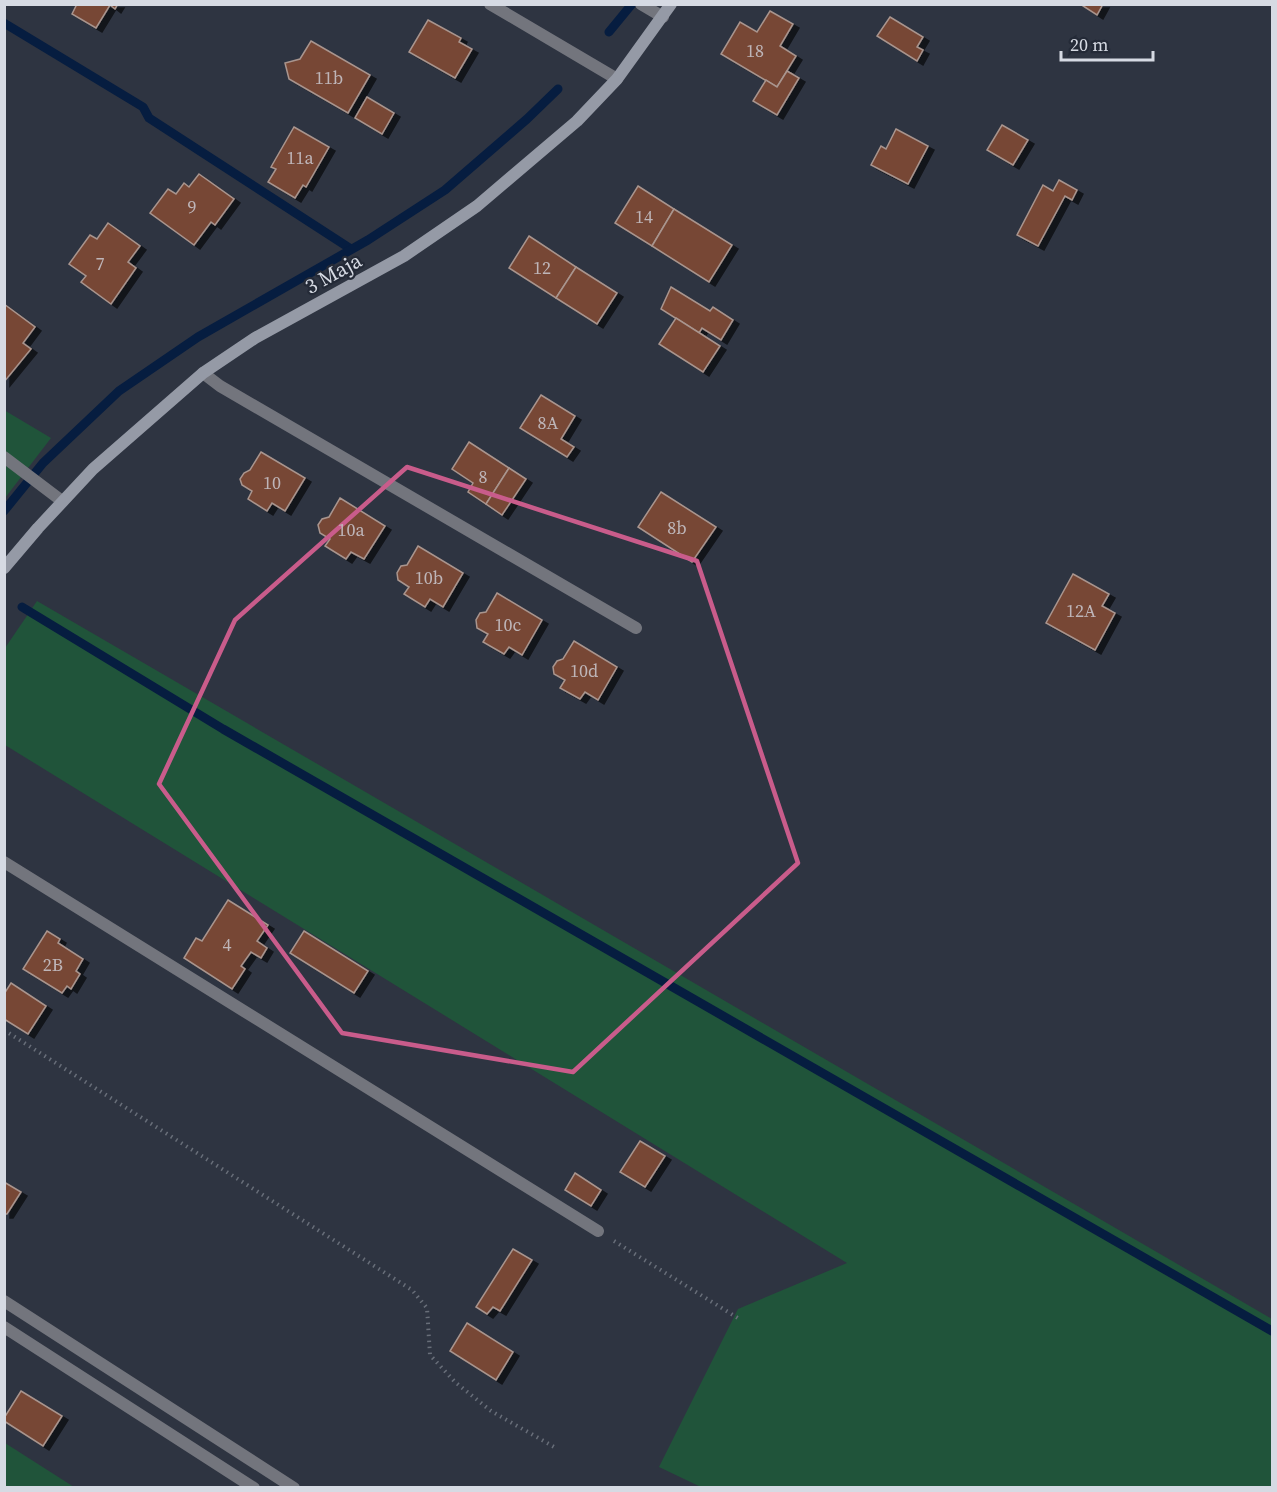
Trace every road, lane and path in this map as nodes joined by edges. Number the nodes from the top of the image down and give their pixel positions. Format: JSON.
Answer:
{"nodes":[{"id":1,"x":490,"y":4,"type":"edge"},
{"id":2,"x":642,"y":4,"type":"edge"},
{"id":3,"x":671,"y":4,"type":"edge"},
{"id":4,"x":663,"y":17,"type":"junction"},
{"id":5,"x":617,"y":79,"type":"junction"},
{"id":6,"x":203,"y":373,"type":"junction"},
{"id":7,"x":4,"y":457,"type":"edge"},
{"id":8,"x":62,"y":501,"type":"junction"},
{"id":9,"x":4,"y":568,"type":"edge"},
{"id":10,"x":636,"y":628,"type":"dead end"},
{"id":11,"x":4,"y":862,"type":"edge"},
{"id":12,"x":4,"y":1030,"type":"edge"},
{"id":13,"x":598,"y":1231,"type":"joint"},
{"id":14,"x":4,"y":1302,"type":"edge"},
{"id":15,"x":741,"y":1320,"type":"dead end"},
{"id":16,"x":4,"y":1327,"type":"edge"},
{"id":17,"x":556,"y":1448,"type":"dead end"},
{"id":18,"x":254,"y":1488,"type":"edge"},
{"id":19,"x":294,"y":1488,"type":"edge"}],
"edges":[{"from":1,"to":5,"type":"street"},
{"from":2,"to":4,"type":"street"},
{"from":3,"to":4,"type":"street","name":"3 Maja"},
{"from":4,"to":5,"type":"street","name":"3 Maja"},
{"from":5,"to":6,"type":"street","name":"3 Maja"},
{"from":6,"to":8,"type":"street","name":"3 Maja"},
{"from":6,"to":10,"type":"street"},
{"from":7,"to":8,"type":"street"},
{"from":8,"to":9,"type":"street","name":"3 Maja"},
{"from":11,"to":13,"type":"street"},
{"from":12,"to":17,"type":"path"},
{"from":13,"to":15,"type":"path"},
{"from":14,"to":19,"type":"street"},
{"from":16,"to":18,"type":"street"}]}
